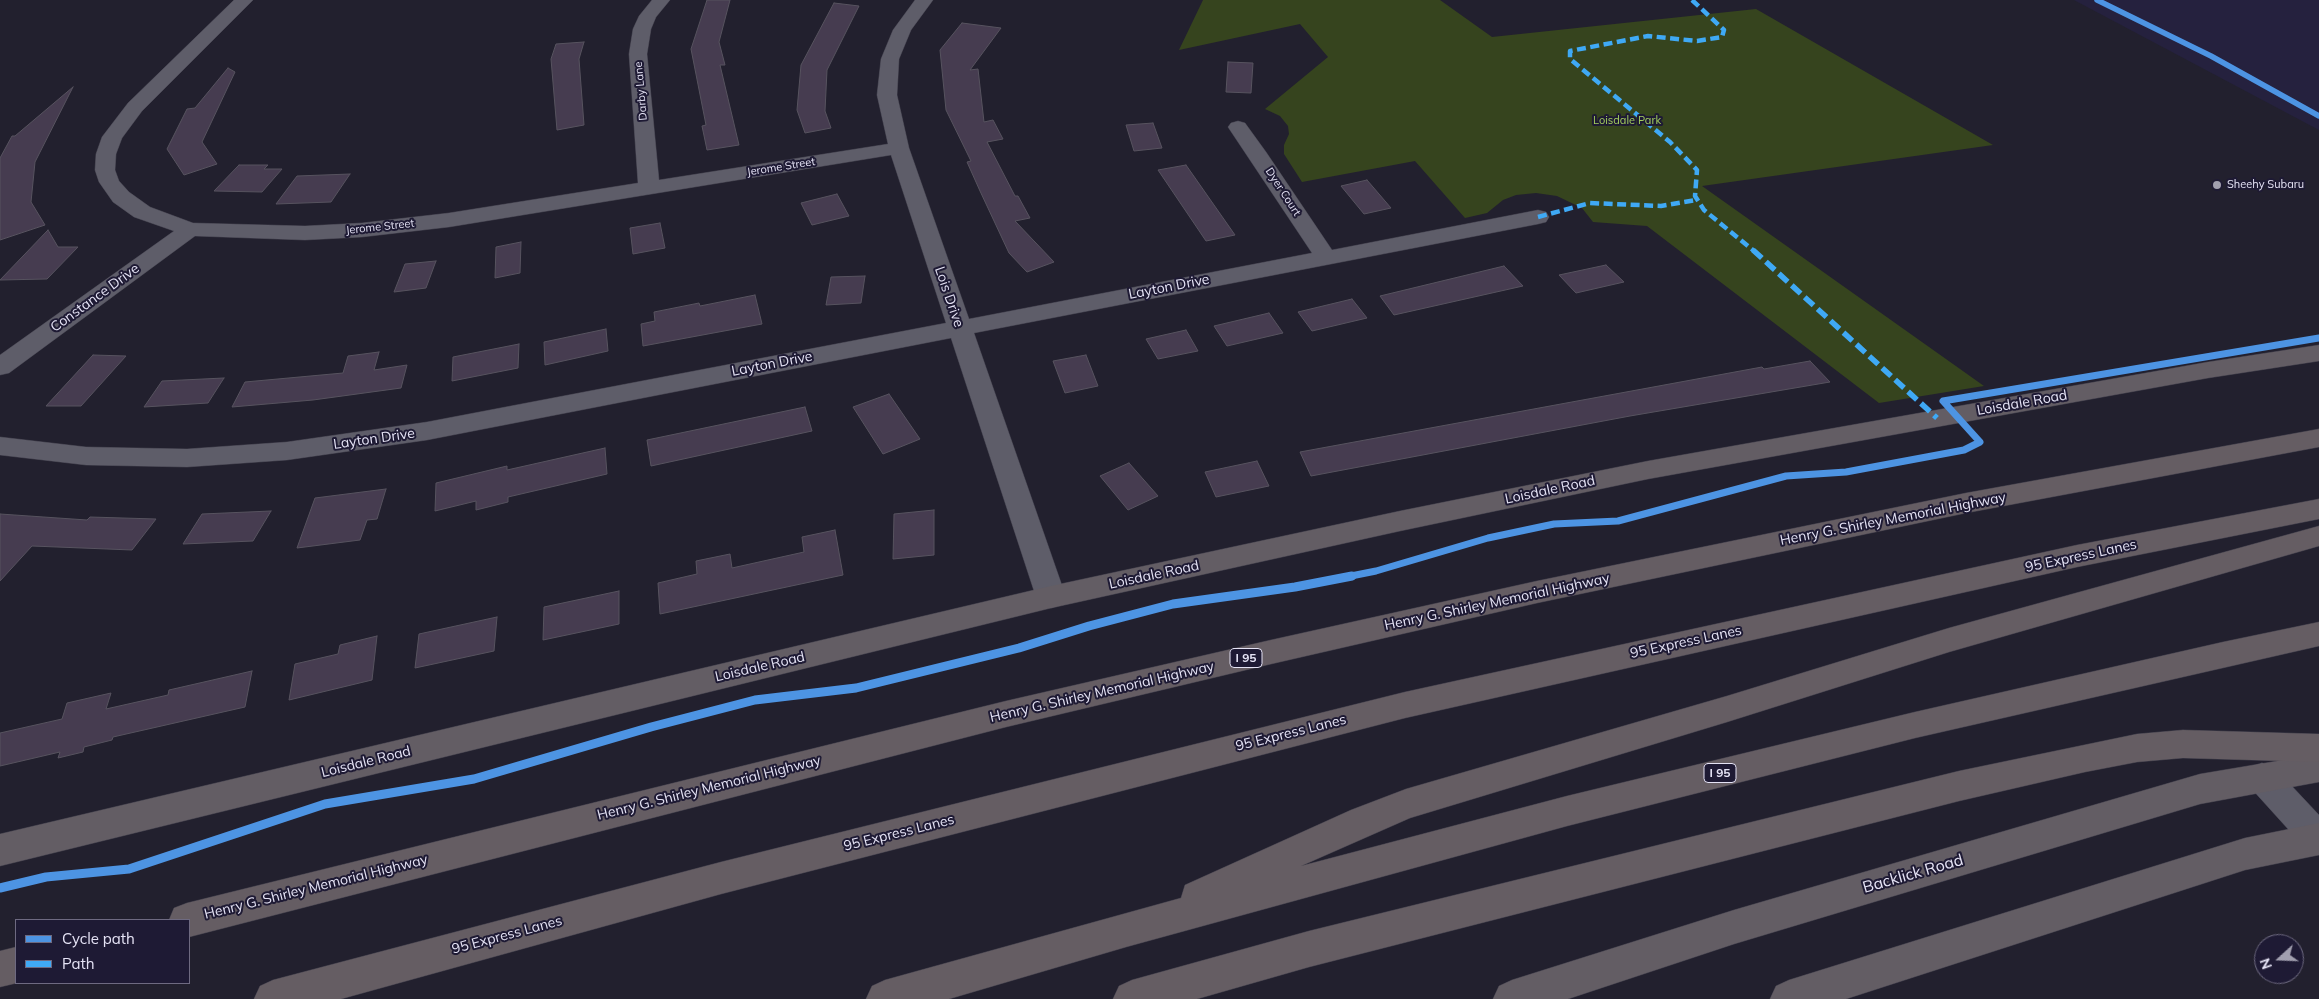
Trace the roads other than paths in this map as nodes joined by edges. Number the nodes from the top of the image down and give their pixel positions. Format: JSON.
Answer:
{"nodes":[{"id":1,"x":244,"y":0,"type":"edge"},
{"id":2,"x":661,"y":0,"type":"edge"},
{"id":3,"x":924,"y":0,"type":"edge"},
{"id":4,"x":1238,"y":127,"type":"dead end"},
{"id":5,"x":899,"y":148,"type":"junction"},
{"id":6,"x":649,"y":188,"type":"junction"},
{"id":7,"x":1538,"y":217,"type":"dead end"},
{"id":8,"x":190,"y":229,"type":"junction"},
{"id":9,"x":1326,"y":257,"type":"junction"},
{"id":10,"x":960,"y":328,"type":"junction"},
{"id":11,"x":2319,"y":353,"type":"edge"},
{"id":12,"x":0,"y":367,"type":"edge"},
{"id":13,"x":2319,"y":438,"type":"edge"},
{"id":14,"x":0,"y":446,"type":"edge"},
{"id":15,"x":2319,"y":509,"type":"edge"},
{"id":16,"x":2319,"y":536,"type":"edge"},
{"id":17,"x":1051,"y":597,"type":"junction"},
{"id":18,"x":2319,"y":634,"type":"edge"},
{"id":19,"x":2317,"y":765,"type":"edge"},
{"id":20,"x":2262,"y":777,"type":"junction"},
{"id":21,"x":2319,"y":838,"type":"edge"},
{"id":22,"x":0,"y":850,"type":"edge"},
{"id":23,"x":190,"y":919,"type":"edge"},
{"id":24,"x":1126,"y":930,"type":"junction"},
{"id":25,"x":15,"y":965,"type":"edge"},
{"id":26,"x":0,"y":969,"type":"edge"},
{"id":27,"x":273,"y":999,"type":"edge"},
{"id":28,"x":885,"y":999,"type":"edge"},
{"id":29,"x":1132,"y":999,"type":"edge"},
{"id":30,"x":1512,"y":999,"type":"edge"},
{"id":31,"x":1789,"y":999,"type":"edge"}],
"edges":[{"from":1,"to":8,"type":"street","name":"Jerome Street"},
{"from":2,"to":6,"type":"street","name":"Darby Lane"},
{"from":3,"to":5,"type":"street","name":"Lois Drive"},
{"from":4,"to":9,"type":"street","name":"Dyer Court"},
{"from":5,"to":6,"type":"street","name":"Jerome Street"},
{"from":5,"to":10,"type":"street","name":"Lois Drive"},
{"from":6,"to":8,"type":"street","name":"Jerome Street"},
{"from":7,"to":9,"type":"street","name":"Layton Drive"},
{"from":8,"to":12,"type":"street","name":"Constance Drive"},
{"from":9,"to":10,"type":"street","name":"Layton Drive"},
{"from":10,"to":14,"type":"street","name":"Layton Drive"},
{"from":10,"to":17,"type":"street","name":"Lois Drive"},
{"from":11,"to":17,"type":"main road","name":"Loisdale Road"},
{"from":13,"to":23,"type":"highway","name":"Henry G. Shirley Memorial Highway","number":"I 95"},
{"from":15,"to":27,"type":"highway","name":"95 Express Lanes"},
{"from":16,"to":24,"type":"highway"},
{"from":17,"to":22,"type":"main road","name":"Loisdale Road"},
{"from":18,"to":24,"type":"highway","number":"I 95"},
{"from":19,"to":20,"type":"main road","name":"Backlick Road"},
{"from":19,"to":29,"type":"highway"},
{"from":20,"to":21,"type":"street"},
{"from":20,"to":30,"type":"main road","name":"Backlick Road"},
{"from":21,"to":31,"type":"main road"},
{"from":24,"to":28,"type":"highway","number":"I 95"},
{"from":25,"to":26,"type":"highway"}]}
